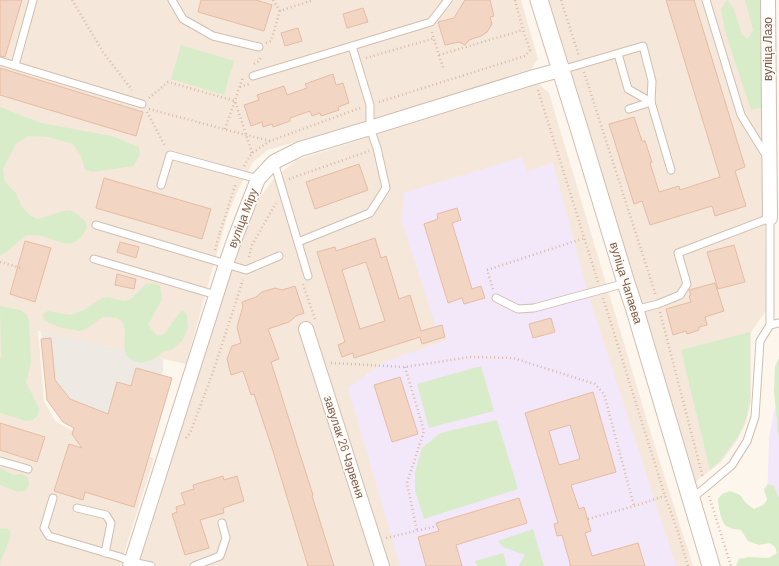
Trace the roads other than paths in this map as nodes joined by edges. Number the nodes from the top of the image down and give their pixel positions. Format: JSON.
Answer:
{"nodes":[{"id":1,"x":33,"y":0,"type":"edge"},
{"id":2,"x":172,"y":0,"type":"edge"},
{"id":3,"x":448,"y":0,"type":"edge"},
{"id":4,"x":539,"y":0,"type":"edge"},
{"id":5,"x":706,"y":0,"type":"edge"},
{"id":6,"x":768,"y":0,"type":"edge"},
{"id":7,"x":352,"y":46,"type":"junction"},
{"id":8,"x":259,"y":47,"type":"road end"},
{"id":9,"x":618,"y":54,"type":"junction"},
{"id":10,"x":0,"y":61,"type":"edge"},
{"id":11,"x":15,"y":65,"type":"junction"},
{"id":12,"x":560,"y":70,"type":"junction"},
{"id":13,"x":254,"y":79,"type":"road end"},
{"id":14,"x":651,"y":102,"type":"junction"},
{"id":15,"x":142,"y":104,"type":"road end"},
{"id":16,"x":629,"y":109,"type":"dead end"},
{"id":17,"x":370,"y":128,"type":"junction"},
{"id":18,"x":769,"y":161,"type":"junction"},
{"id":19,"x":274,"y":162,"type":"junction"},
{"id":20,"x":671,"y":170,"type":"dead end"},
{"id":21,"x":258,"y":179,"type":"junction"},
{"id":22,"x":161,"y":185,"type":"dead end"},
{"id":23,"x":770,"y":218,"type":"junction"},
{"id":24,"x":96,"y":225,"type":"dead end"},
{"id":25,"x":298,"y":242,"type":"junction"},
{"id":26,"x":279,"y":256,"type":"dead end"},
{"id":27,"x":94,"y":259,"type":"dead end"},
{"id":28,"x":226,"y":264,"type":"junction"},
{"id":29,"x":308,"y":276,"type":"dead end"},
{"id":30,"x":626,"y":283,"type":"junction"},
{"id":31,"x":216,"y":295,"type":"junction"},
{"id":32,"x":496,"y":298,"type":"road end"},
{"id":33,"x":635,"y":310,"type":"junction"},
{"id":34,"x":779,"y":323,"type":"edge"},
{"id":35,"x":770,"y":325,"type":"junction"},
{"id":36,"x":306,"y":329,"type":"dead end"},
{"id":37,"x":0,"y":461,"type":"edge"},
{"id":38,"x":28,"y":469,"type":"dead end"},
{"id":39,"x":53,"y":498,"type":"dead end"},
{"id":40,"x":691,"y":499,"type":"junction"},
{"id":41,"x":77,"y":508,"type":"dead end"},
{"id":42,"x":222,"y":524,"type":"dead end"},
{"id":43,"x":105,"y":553,"type":"junction"},
{"id":44,"x":131,"y":564,"type":"edge"},
{"id":45,"x":151,"y":566,"type":"edge"},
{"id":46,"x":194,"y":566,"type":"edge"},
{"id":47,"x":382,"y":566,"type":"edge"},
{"id":48,"x":711,"y":566,"type":"edge"}],
"edges":[{"from":1,"to":11,"type":"lane"},
{"from":2,"to":8,"type":"lane"},
{"from":3,"to":7,"type":"lane"},
{"from":4,"to":12,"type":"street","name":"вуліца Чапаева"},
{"from":5,"to":18,"type":"lane"},
{"from":6,"to":18,"type":"street","name":"вуліца Лазо"},
{"from":7,"to":13,"type":"lane"},
{"from":7,"to":17,"type":"lane"},
{"from":9,"to":12,"type":"lane"},
{"from":9,"to":14,"type":"lane"},
{"from":9,"to":14,"type":"lane"},
{"from":10,"to":11,"type":"lane"},
{"from":11,"to":15,"type":"lane"},
{"from":12,"to":17,"type":"street","name":"вуліца Міру"},
{"from":12,"to":30,"type":"street","name":"вуліца Чапаева"},
{"from":14,"to":16,"type":"lane"},
{"from":14,"to":20,"type":"lane"},
{"from":17,"to":19,"type":"street","name":"вуліца Міру"},
{"from":17,"to":25,"type":"lane"},
{"from":18,"to":23,"type":"street","name":"вуліца Лазо"},
{"from":19,"to":21,"type":"street","name":"вуліца Міру"},
{"from":19,"to":25,"type":"lane"},
{"from":21,"to":22,"type":"lane"},
{"from":21,"to":28,"type":"street","name":"вуліца Міру"},
{"from":23,"to":33,"type":"lane"},
{"from":23,"to":35,"type":"lane"},
{"from":24,"to":28,"type":"lane"},
{"from":25,"to":29,"type":"lane"},
{"from":26,"to":28,"type":"lane"},
{"from":27,"to":31,"type":"lane"},
{"from":28,"to":31,"type":"street","name":"вуліца Міру"},
{"from":30,"to":32,"type":"lane"},
{"from":30,"to":33,"type":"street","name":"вуліца Чапаева"},
{"from":31,"to":44,"type":"street","name":"вуліца Міру"},
{"from":33,"to":40,"type":"street","name":"вуліца Чапаева"},
{"from":34,"to":35,"type":"lane"},
{"from":35,"to":40,"type":"lane"},
{"from":36,"to":47,"type":"street","name":"завулак 26 Чэрвеня"},
{"from":37,"to":38,"type":"lane"},
{"from":39,"to":43,"type":"lane"},
{"from":40,"to":48,"type":"street","name":"вуліца Чапаева"},
{"from":41,"to":43,"type":"lane"},
{"from":42,"to":46,"type":"lane"},
{"from":43,"to":44,"type":"lane"},
{"from":44,"to":45,"type":"lane"}]}
